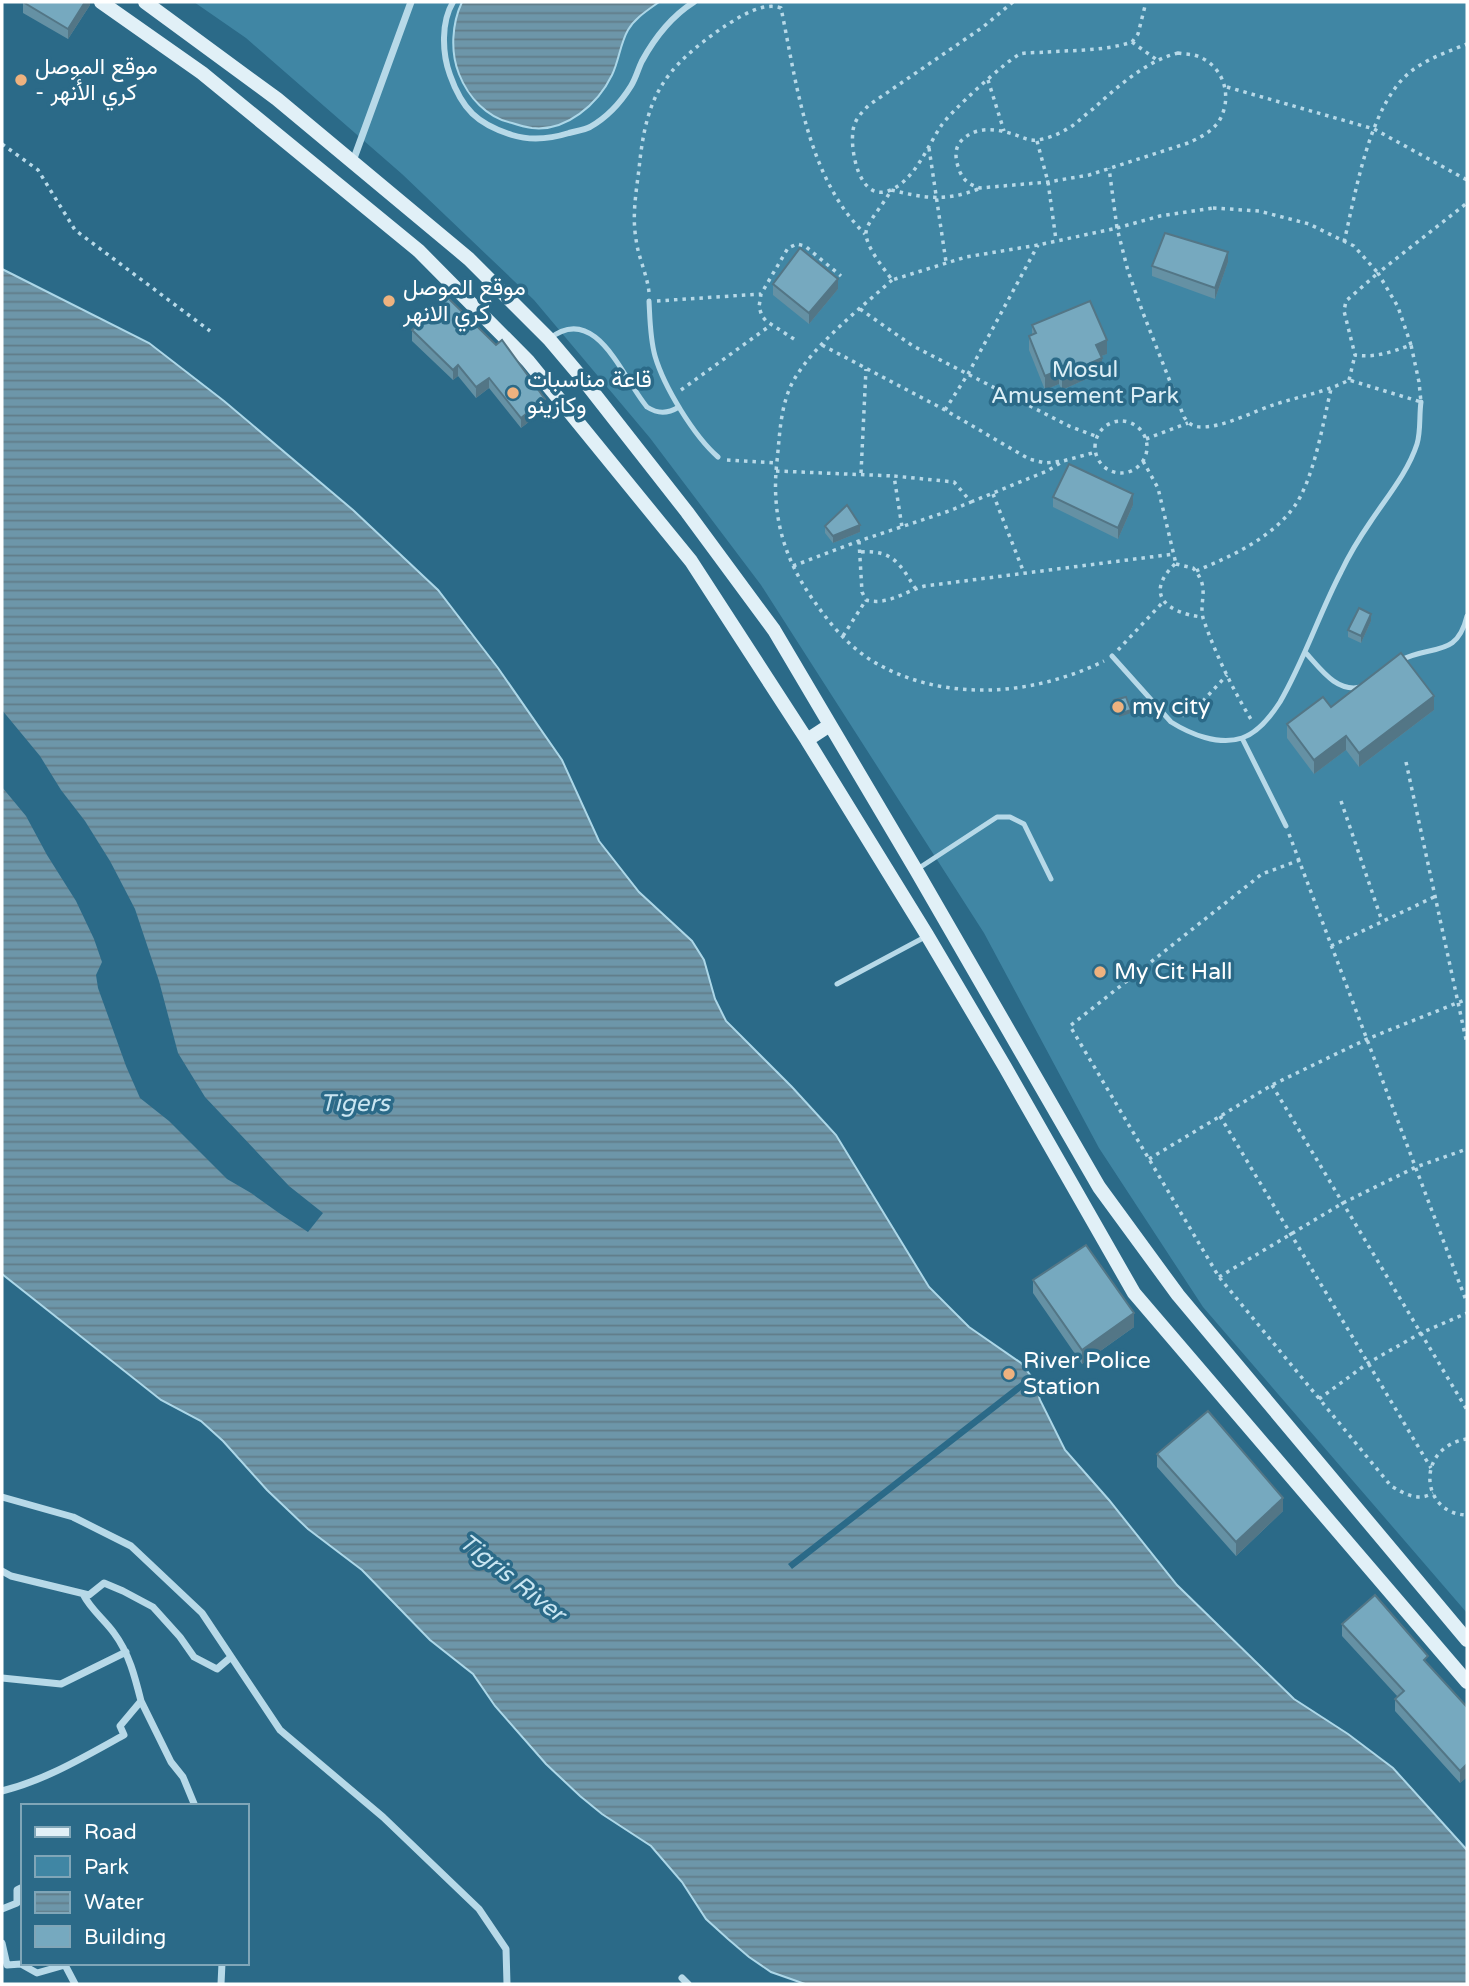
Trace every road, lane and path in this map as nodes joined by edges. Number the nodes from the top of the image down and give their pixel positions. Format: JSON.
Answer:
{"nodes":[{"id":1,"x":101,"y":2,"type":"edge"},
{"id":2,"x":145,"y":2,"type":"edge"},
{"id":3,"x":411,"y":2,"type":"edge"},
{"id":4,"x":453,"y":2,"type":"edge"},
{"id":5,"x":694,"y":2,"type":"edge"},
{"id":6,"x":1013,"y":2,"type":"edge"},
{"id":7,"x":1146,"y":2,"type":"edge"},
{"id":8,"x":1132,"y":42,"type":"junction"},
{"id":9,"x":1467,"y":44,"type":"edge"},
{"id":10,"x":1157,"y":61,"type":"junction"},
{"id":11,"x":988,"y":79,"type":"junction"},
{"id":12,"x":1227,"y":87,"type":"junction"},
{"id":13,"x":1374,"y":129,"type":"junction"},
{"id":14,"x":1004,"y":131,"type":"junction"},
{"id":15,"x":1037,"y":141,"type":"junction"},
{"id":16,"x":2,"y":144,"type":"edge"},
{"id":17,"x":929,"y":146,"type":"junction"},
{"id":18,"x":353,"y":162,"type":"junction"},
{"id":19,"x":1109,"y":168,"type":"junction"},
{"id":20,"x":1467,"y":180,"type":"edge"},
{"id":21,"x":1048,"y":182,"type":"junction"},
{"id":22,"x":980,"y":188,"type":"junction"},
{"id":23,"x":891,"y":190,"type":"junction"},
{"id":24,"x":936,"y":199,"type":"junction"},
{"id":25,"x":1467,"y":203,"type":"edge"},
{"id":26,"x":1117,"y":228,"type":"junction"},
{"id":27,"x":865,"y":234,"type":"junction"},
{"id":28,"x":1056,"y":240,"type":"junction"},
{"id":29,"x":1344,"y":242,"type":"junction"},
{"id":30,"x":1038,"y":245,"type":"junction"},
{"id":31,"x":946,"y":262,"type":"junction"},
{"id":32,"x":1378,"y":273,"type":"junction"},
{"id":33,"x":841,"y":276,"type":"dead end"},
{"id":34,"x":892,"y":280,"type":"junction"},
{"id":35,"x":761,"y":294,"type":"junction"},
{"id":36,"x":649,"y":301,"type":"junction"},
{"id":37,"x":860,"y":309,"type":"junction"},
{"id":38,"x":771,"y":325,"type":"junction"},
{"id":39,"x":210,"y":331,"type":"dead end"},
{"id":40,"x":549,"y":339,"type":"junction"},
{"id":41,"x":794,"y":339,"type":"dead end"},
{"id":42,"x":822,"y":345,"type":"junction"},
{"id":43,"x":1411,"y":345,"type":"junction"},
{"id":44,"x":1355,"y":355,"type":"junction"},
{"id":45,"x":866,"y":369,"type":"junction"},
{"id":46,"x":968,"y":374,"type":"junction"},
{"id":47,"x":1349,"y":380,"type":"junction"},
{"id":48,"x":1331,"y":389,"type":"junction"},
{"id":49,"x":674,"y":395,"type":"junction"},
{"id":50,"x":1420,"y":401,"type":"junction"},
{"id":51,"x":679,"y":407,"type":"junction"},
{"id":52,"x":945,"y":410,"type":"junction"},
{"id":53,"x":1188,"y":422,"type":"junction"},
{"id":54,"x":1098,"y":437,"type":"junction"},
{"id":55,"x":1146,"y":439,"type":"junction"},
{"id":56,"x":1096,"y":452,"type":"junction"},
{"id":57,"x":719,"y":457,"type":"joint"},
{"id":58,"x":1063,"y":461,"type":"junction"},
{"id":59,"x":1143,"y":461,"type":"junction"},
{"id":60,"x":777,"y":463,"type":"junction"},
{"id":61,"x":776,"y":471,"type":"junction"},
{"id":62,"x":860,"y":473,"type":"junction"},
{"id":63,"x":894,"y":476,"type":"junction"},
{"id":64,"x":993,"y":494,"type":"junction"},
{"id":65,"x":971,"y":502,"type":"junction"},
{"id":66,"x":902,"y":527,"type":"junction"},
{"id":67,"x":859,"y":541,"type":"junction"},
{"id":68,"x":860,"y":552,"type":"junction"},
{"id":69,"x":1174,"y":554,"type":"junction"},
{"id":70,"x":1176,"y":564,"type":"junction"},
{"id":71,"x":793,"y":566,"type":"junction"},
{"id":72,"x":1196,"y":571,"type":"junction"},
{"id":73,"x":1024,"y":574,"type":"junction"},
{"id":74,"x":915,"y":589,"type":"junction"},
{"id":75,"x":866,"y":600,"type":"junction"},
{"id":76,"x":1164,"y":601,"type":"junction"},
{"id":77,"x":1467,"y":616,"type":"edge"},
{"id":78,"x":1202,"y":617,"type":"junction"},
{"id":79,"x":842,"y":637,"type":"junction"},
{"id":80,"x":1305,"y":652,"type":"junction"},
{"id":81,"x":1112,"y":656,"type":"junction"},
{"id":82,"x":1397,"y":661,"type":"edge"},
{"id":83,"x":1227,"y":675,"type":"junction"},
{"id":84,"x":1367,"y":683,"type":"edge"},
{"id":85,"x":1171,"y":722,"type":"junction"},
{"id":86,"x":830,"y":725,"type":"junction"},
{"id":87,"x":1257,"y":729,"type":"junction"},
{"id":88,"x":1242,"y":738,"type":"junction"},
{"id":89,"x":807,"y":740,"type":"junction"},
{"id":90,"x":1406,"y":762,"type":"dead end"},
{"id":91,"x":1341,"y":801,"type":"dead end"},
{"id":92,"x":1286,"y":826,"type":"joint"},
{"id":93,"x":1300,"y":860,"type":"junction"},
{"id":94,"x":916,"y":870,"type":"junction"},
{"id":95,"x":1051,"y":879,"type":"dead end"},
{"id":96,"x":1434,"y":896,"type":"junction"},
{"id":97,"x":1382,"y":921,"type":"junction"},
{"id":98,"x":927,"y":935,"type":"junction"},
{"id":99,"x":1331,"y":946,"type":"junction"},
{"id":100,"x":837,"y":984,"type":"dead end"},
{"id":101,"x":1467,"y":999,"type":"edge"},
{"id":102,"x":1458,"y":1002,"type":"junction"},
{"id":103,"x":1367,"y":1039,"type":"junction"},
{"id":104,"x":1467,"y":1044,"type":"edge"},
{"id":105,"x":1272,"y":1085,"type":"junction"},
{"id":106,"x":1220,"y":1116,"type":"junction"},
{"id":107,"x":1467,"y":1149,"type":"edge"},
{"id":108,"x":1149,"y":1159,"type":"junction"},
{"id":109,"x":1416,"y":1167,"type":"junction"},
{"id":110,"x":1343,"y":1203,"type":"junction"},
{"id":111,"x":1290,"y":1233,"type":"junction"},
{"id":112,"x":1219,"y":1277,"type":"junction"},
{"id":113,"x":1467,"y":1303,"type":"edge"},
{"id":114,"x":1467,"y":1313,"type":"edge"},
{"id":115,"x":1421,"y":1334,"type":"junction"},
{"id":116,"x":1368,"y":1363,"type":"junction"},
{"id":117,"x":1319,"y":1399,"type":"junction"},
{"id":118,"x":1467,"y":1410,"type":"edge"},
{"id":119,"x":1467,"y":1439,"type":"edge"},
{"id":120,"x":1431,"y":1468,"type":"junction"},
{"id":121,"x":1433,"y":1493,"type":"junction"},
{"id":122,"x":2,"y":1497,"type":"edge"},
{"id":123,"x":1467,"y":1516,"type":"edge"},
{"id":124,"x":2,"y":1571,"type":"edge"},
{"id":125,"x":83,"y":1594,"type":"junction"},
{"id":126,"x":1467,"y":1642,"type":"edge"},
{"id":127,"x":126,"y":1652,"type":"junction"},
{"id":128,"x":231,"y":1657,"type":"junction"},
{"id":129,"x":1449,"y":1660,"type":"junction"},
{"id":130,"x":2,"y":1678,"type":"edge"},
{"id":131,"x":1467,"y":1682,"type":"edge"},
{"id":132,"x":141,"y":1701,"type":"junction"},
{"id":133,"x":2,"y":1791,"type":"edge"},
{"id":134,"x":194,"y":1804,"type":"edge"},
{"id":135,"x":21,"y":1888,"type":"edge"},
{"id":136,"x":2,"y":1909,"type":"edge"},
{"id":137,"x":2,"y":1943,"type":"edge"},
{"id":138,"x":21,"y":1964,"type":"edge"},
{"id":139,"x":24,"y":1965,"type":"edge"},
{"id":140,"x":65,"y":1965,"type":"edge"},
{"id":141,"x":65,"y":1965,"type":"edge"},
{"id":142,"x":222,"y":1965,"type":"edge"},
{"id":143,"x":75,"y":1984,"type":"edge"},
{"id":144,"x":221,"y":1984,"type":"edge"},
{"id":145,"x":507,"y":1984,"type":"edge"}],
"edges":[{"from":1,"to":89,"type":"main road"},
{"from":2,"to":18,"type":"main road"},
{"from":3,"to":18,"type":"street"},
{"from":4,"to":5,"type":"street"},
{"from":6,"to":23,"type":"path"},
{"from":7,"to":8,"type":"path"},
{"from":8,"to":10,"type":"path"},
{"from":8,"to":11,"type":"path"},
{"from":9,"to":13,"type":"path"},
{"from":10,"to":12,"type":"path"},
{"from":10,"to":15,"type":"path"},
{"from":11,"to":14,"type":"path"},
{"from":11,"to":17,"type":"path"},
{"from":12,"to":13,"type":"path"},
{"from":12,"to":19,"type":"path"},
{"from":13,"to":20,"type":"path"},
{"from":13,"to":29,"type":"path"},
{"from":14,"to":15,"type":"path"},
{"from":14,"to":22,"type":"path"},
{"from":15,"to":21,"type":"path"},
{"from":16,"to":39,"type":"path"},
{"from":17,"to":23,"type":"path"},
{"from":17,"to":24,"type":"path"},
{"from":18,"to":40,"type":"main road"},
{"from":19,"to":21,"type":"path"},
{"from":19,"to":26,"type":"path"},
{"from":21,"to":22,"type":"path"},
{"from":21,"to":28,"type":"path"},
{"from":22,"to":24,"type":"path"},
{"from":23,"to":24,"type":"path"},
{"from":23,"to":27,"type":"path"},
{"from":24,"to":31,"type":"path"},
{"from":25,"to":32,"type":"path"},
{"from":26,"to":28,"type":"path"},
{"from":26,"to":29,"type":"path"},
{"from":26,"to":53,"type":"path"},
{"from":27,"to":34,"type":"path"},
{"from":27,"to":36,"type":"path"},
{"from":28,"to":30,"type":"path"},
{"from":29,"to":32,"type":"path"},
{"from":30,"to":31,"type":"path"},
{"from":30,"to":46,"type":"path"},
{"from":31,"to":34,"type":"path"},
{"from":32,"to":43,"type":"path"},
{"from":32,"to":44,"type":"path"},
{"from":33,"to":35,"type":"path"},
{"from":34,"to":37,"type":"path"},
{"from":35,"to":36,"type":"path"},
{"from":35,"to":38,"type":"path"},
{"from":36,"to":49,"type":"lane"},
{"from":37,"to":42,"type":"path"},
{"from":37,"to":46,"type":"path"},
{"from":38,"to":41,"type":"path"},
{"from":38,"to":49,"type":"path"},
{"from":40,"to":51,"type":"lane"},
{"from":40,"to":86,"type":"main road"},
{"from":42,"to":45,"type":"path"},
{"from":42,"to":60,"type":"path"},
{"from":43,"to":44,"type":"path"},
{"from":43,"to":50,"type":"path"},
{"from":44,"to":47,"type":"path"},
{"from":45,"to":52,"type":"path"},
{"from":45,"to":62,"type":"path"},
{"from":46,"to":52,"type":"path"},
{"from":46,"to":54,"type":"path"},
{"from":47,"to":48,"type":"path"},
{"from":47,"to":50,"type":"path"},
{"from":48,"to":53,"type":"path"},
{"from":48,"to":72,"type":"path"},
{"from":49,"to":51,"type":"lane"},
{"from":50,"to":80,"type":"lane"},
{"from":51,"to":57,"type":"lane"},
{"from":52,"to":58,"type":"path"},
{"from":53,"to":55,"type":"path"},
{"from":54,"to":55,"type":"path"},
{"from":54,"to":56,"type":"path"},
{"from":55,"to":59,"type":"path"},
{"from":56,"to":58,"type":"path"},
{"from":56,"to":59,"type":"path"},
{"from":57,"to":60,"type":"path"},
{"from":58,"to":64,"type":"path"},
{"from":59,"to":69,"type":"path"},
{"from":60,"to":61,"type":"path"},
{"from":61,"to":62,"type":"path"},
{"from":61,"to":71,"type":"path"},
{"from":62,"to":63,"type":"path"},
{"from":63,"to":65,"type":"path"},
{"from":63,"to":66,"type":"path"},
{"from":64,"to":65,"type":"path"},
{"from":64,"to":73,"type":"path"},
{"from":65,"to":66,"type":"path"},
{"from":66,"to":67,"type":"path"},
{"from":67,"to":68,"type":"path"},
{"from":67,"to":71,"type":"path"},
{"from":68,"to":74,"type":"path"},
{"from":68,"to":75,"type":"path"},
{"from":69,"to":70,"type":"path"},
{"from":69,"to":73,"type":"path"},
{"from":70,"to":72,"type":"path"},
{"from":70,"to":76,"type":"path"},
{"from":71,"to":79,"type":"path"},
{"from":72,"to":78,"type":"path"},
{"from":73,"to":74,"type":"path"},
{"from":74,"to":75,"type":"path"},
{"from":75,"to":79,"type":"path"},
{"from":76,"to":78,"type":"path"},
{"from":76,"to":81,"type":"path"},
{"from":77,"to":82,"type":"lane"},
{"from":78,"to":83,"type":"path"},
{"from":79,"to":81,"type":"path"},
{"from":80,"to":84,"type":"lane"},
{"from":80,"to":87,"type":"lane"},
{"from":81,"to":85,"type":"lane"},
{"from":83,"to":85,"type":"path"},
{"from":83,"to":87,"type":"path"},
{"from":85,"to":88,"type":"lane"},
{"from":86,"to":89,"type":"main road"},
{"from":86,"to":94,"type":"main road"},
{"from":87,"to":88,"type":"lane"},
{"from":88,"to":92,"type":"lane"},
{"from":89,"to":98,"type":"main road"},
{"from":90,"to":96,"type":"path"},
{"from":91,"to":97,"type":"path"},
{"from":92,"to":93,"type":"path"},
{"from":93,"to":99,"type":"path"},
{"from":93,"to":108,"type":"path"},
{"from":94,"to":95,"type":"lane"},
{"from":94,"to":126,"type":"main road"},
{"from":96,"to":97,"type":"path"},
{"from":96,"to":102,"type":"path"},
{"from":97,"to":99,"type":"path"},
{"from":98,"to":100,"type":"lane"},
{"from":98,"to":129,"type":"main road"},
{"from":99,"to":103,"type":"path"},
{"from":101,"to":102,"type":"path"},
{"from":102,"to":103,"type":"path"},
{"from":102,"to":104,"type":"path"},
{"from":103,"to":105,"type":"path"},
{"from":103,"to":109,"type":"path"},
{"from":105,"to":106,"type":"path"},
{"from":105,"to":110,"type":"path"},
{"from":106,"to":108,"type":"path"},
{"from":106,"to":111,"type":"path"},
{"from":107,"to":109,"type":"path"},
{"from":108,"to":112,"type":"path"},
{"from":109,"to":110,"type":"path"},
{"from":109,"to":113,"type":"path"},
{"from":110,"to":111,"type":"path"},
{"from":110,"to":115,"type":"path"},
{"from":111,"to":112,"type":"path"},
{"from":111,"to":116,"type":"path"},
{"from":112,"to":117,"type":"path"},
{"from":114,"to":115,"type":"path"},
{"from":115,"to":116,"type":"path"},
{"from":115,"to":118,"type":"path"},
{"from":116,"to":117,"type":"path"},
{"from":116,"to":120,"type":"path"},
{"from":117,"to":121,"type":"path"},
{"from":119,"to":120,"type":"path"},
{"from":120,"to":121,"type":"path"},
{"from":121,"to":123,"type":"path"},
{"from":122,"to":128,"type":"street"},
{"from":124,"to":125,"type":"street"},
{"from":125,"to":127,"type":"street"},
{"from":125,"to":128,"type":"street"},
{"from":126,"to":129,"type":"main road"},
{"from":127,"to":130,"type":"street"},
{"from":127,"to":132,"type":"street"},
{"from":128,"to":145,"type":"street"},
{"from":129,"to":131,"type":"main road"},
{"from":132,"to":133,"type":"street"},
{"from":132,"to":134,"type":"street"},
{"from":135,"to":136,"type":"street"},
{"from":137,"to":138,"type":"street"},
{"from":139,"to":140,"type":"street"},
{"from":141,"to":143,"type":"street"},
{"from":142,"to":144,"type":"street"}]}
